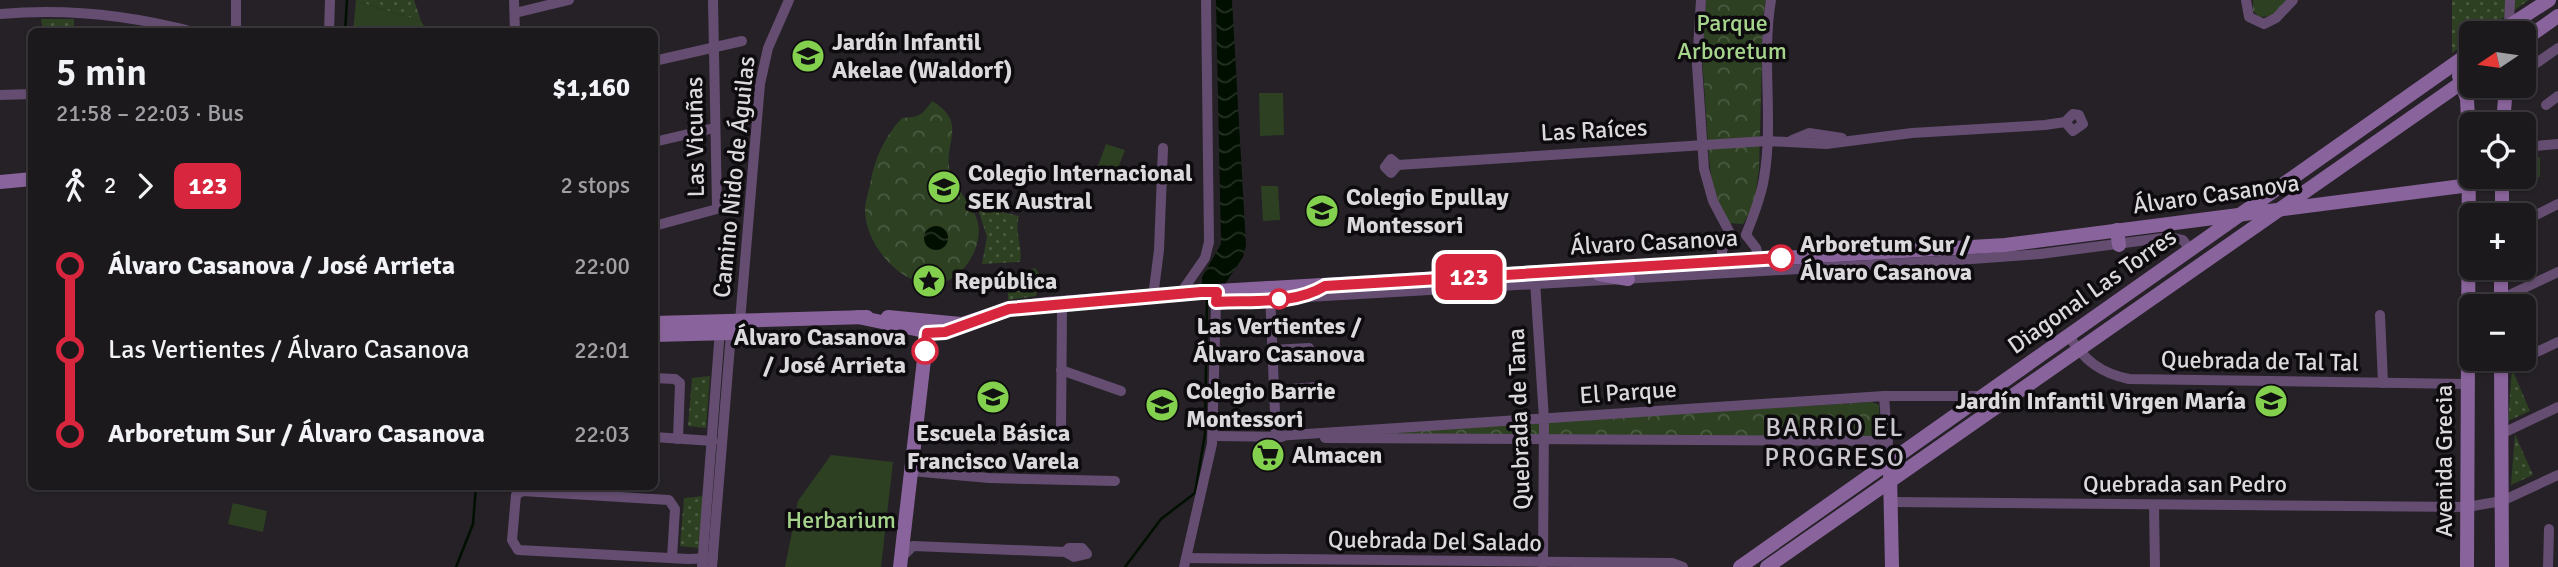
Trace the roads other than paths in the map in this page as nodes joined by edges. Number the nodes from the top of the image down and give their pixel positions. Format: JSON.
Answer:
{"nodes":[{"id":1,"x":236,"y":0,"type":"edge"},
{"id":2,"x":330,"y":0,"type":"edge"},
{"id":3,"x":514,"y":0,"type":"edge"},
{"id":4,"x":569,"y":0,"type":"edge"},
{"id":5,"x":713,"y":0,"type":"edge"},
{"id":6,"x":789,"y":0,"type":"edge"},
{"id":7,"x":1206,"y":0,"type":"edge"},
{"id":8,"x":1700,"y":0,"type":"edge"},
{"id":9,"x":1771,"y":0,"type":"edge"},
{"id":10,"x":2246,"y":0,"type":"edge"},
{"id":11,"x":2293,"y":0,"type":"edge"},
{"id":12,"x":2510,"y":0,"type":"edge"},
{"id":13,"x":2549,"y":0,"type":"edge"},
{"id":14,"x":2532,"y":12,"type":"junction"},
{"id":15,"x":514,"y":13,"type":"junction"},
{"id":16,"x":0,"y":14,"type":"edge"},
{"id":17,"x":2558,"y":16,"type":"edge"},
{"id":18,"x":2506,"y":21,"type":"edge"},
{"id":19,"x":2518,"y":21,"type":"edge"},
{"id":20,"x":173,"y":28,"type":"edge"},
{"id":21,"x":236,"y":28,"type":"edge"},
{"id":22,"x":329,"y":28,"type":"edge"},
{"id":23,"x":515,"y":28,"type":"edge"},
{"id":24,"x":2536,"y":32,"type":"edge"},
{"id":25,"x":743,"y":41,"type":"dead end"},
{"id":26,"x":715,"y":47,"type":"junction"},
{"id":27,"x":2558,"y":48,"type":"edge"},
{"id":28,"x":658,"y":60,"type":"edge"},
{"id":29,"x":2459,"y":60,"type":"edge"},
{"id":30,"x":2455,"y":63,"type":"junction"},
{"id":31,"x":2536,"y":63,"type":"edge"},
{"id":32,"x":2459,"y":68,"type":"edge"},
{"id":33,"x":2459,"y":84,"type":"edge"},
{"id":34,"x":28,"y":94,"type":"edge"},
{"id":35,"x":0,"y":95,"type":"edge"},
{"id":36,"x":2558,"y":96,"type":"edge"},
{"id":37,"x":2546,"y":105,"type":"dead end"},
{"id":38,"x":2065,"y":122,"type":"dead end"},
{"id":39,"x":714,"y":128,"type":"junction"},
{"id":40,"x":658,"y":141,"type":"edge"},
{"id":41,"x":1766,"y":141,"type":"junction"},
{"id":42,"x":2558,"y":144,"type":"edge"},
{"id":43,"x":1702,"y":145,"type":"junction"},
{"id":44,"x":2536,"y":146,"type":"edge"},
{"id":45,"x":1163,"y":148,"type":"dead end"},
{"id":46,"x":1398,"y":165,"type":"dead end"},
{"id":47,"x":28,"y":179,"type":"edge"},
{"id":48,"x":0,"y":182,"type":"edge"},
{"id":49,"x":2459,"y":186,"type":"edge"},
{"id":50,"x":2470,"y":189,"type":"edge"},
{"id":51,"x":2558,"y":204,"type":"edge"},
{"id":52,"x":2279,"y":208,"type":"junction"},
{"id":53,"x":2244,"y":212,"type":"junction"},
{"id":54,"x":2536,"y":215,"type":"edge"},
{"id":55,"x":658,"y":225,"type":"edge"},
{"id":56,"x":1731,"y":235,"type":"junction"},
{"id":57,"x":1746,"y":235,"type":"junction"},
{"id":58,"x":2118,"y":237,"type":"junction"},
{"id":59,"x":2190,"y":250,"type":"junction"},
{"id":60,"x":1761,"y":265,"type":"junction"},
{"id":61,"x":1722,"y":267,"type":"junction"},
{"id":62,"x":1574,"y":270,"type":"junction"},
{"id":63,"x":2558,"y":272,"type":"edge"},
{"id":64,"x":1535,"y":279,"type":"junction"},
{"id":65,"x":1628,"y":279,"type":"junction"},
{"id":66,"x":1325,"y":286,"type":"junction"},
{"id":67,"x":1180,"y":294,"type":"junction"},
{"id":68,"x":1211,"y":294,"type":"junction"},
{"id":69,"x":1270,"y":294,"type":"junction"},
{"id":70,"x":2516,"y":294,"type":"edge"},
{"id":71,"x":1153,"y":297,"type":"junction"},
{"id":72,"x":1307,"y":297,"type":"junction"},
{"id":73,"x":1079,"y":303,"type":"junction"},
{"id":74,"x":1047,"y":304,"type":"junction"},
{"id":75,"x":1062,"y":311,"type":"junction"},
{"id":76,"x":2381,"y":315,"type":"dead end"},
{"id":77,"x":658,"y":323,"type":"edge"},
{"id":78,"x":729,"y":326,"type":"junction"},
{"id":79,"x":927,"y":327,"type":"junction"},
{"id":80,"x":658,"y":335,"type":"edge"},
{"id":81,"x":2073,"y":342,"type":"junction"},
{"id":82,"x":2558,"y":342,"type":"edge"},
{"id":83,"x":1309,"y":348,"type":"dead end"},
{"id":84,"x":1272,"y":350,"type":"junction"},
{"id":85,"x":2536,"y":352,"type":"edge"},
{"id":86,"x":1061,"y":370,"type":"junction"},
{"id":87,"x":2501,"y":371,"type":"edge"},
{"id":88,"x":658,"y":378,"type":"edge"},
{"id":89,"x":2383,"y":383,"type":"junction"},
{"id":90,"x":2467,"y":384,"type":"junction"},
{"id":91,"x":1318,"y":387,"type":"dead end"},
{"id":92,"x":1274,"y":390,"type":"junction"},
{"id":93,"x":1121,"y":391,"type":"dead end"},
{"id":94,"x":1884,"y":396,"type":"junction"},
{"id":95,"x":1983,"y":396,"type":"junction"},
{"id":96,"x":2558,"y":407,"type":"edge"},
{"id":97,"x":1544,"y":419,"type":"junction"},
{"id":98,"x":1061,"y":428,"type":"dead end"},
{"id":99,"x":2501,"y":434,"type":"junction"},
{"id":100,"x":1213,"y":436,"type":"junction"},
{"id":101,"x":1276,"y":436,"type":"junction"},
{"id":102,"x":658,"y":438,"type":"edge"},
{"id":103,"x":678,"y":439,"type":"junction"},
{"id":104,"x":710,"y":441,"type":"junction"},
{"id":105,"x":1544,"y":441,"type":"junction"},
{"id":106,"x":1888,"y":441,"type":"junction"},
{"id":107,"x":722,"y":442,"type":"junction"},
{"id":108,"x":1889,"y":461,"type":"junction"},
{"id":109,"x":911,"y":471,"type":"junction"},
{"id":110,"x":2558,"y":475,"type":"edge"},
{"id":111,"x":1890,"y":480,"type":"junction"},
{"id":112,"x":1115,"y":481,"type":"dead end"},
{"id":113,"x":2502,"y":501,"type":"junction"},
{"id":114,"x":1892,"y":502,"type":"junction"},
{"id":115,"x":2154,"y":505,"type":"junction"},
{"id":116,"x":2472,"y":507,"type":"junction"},
{"id":117,"x":2549,"y":529,"type":"dead end"},
{"id":118,"x":904,"y":531,"type":"junction"},
{"id":119,"x":913,"y":547,"type":"junction"},
{"id":120,"x":1065,"y":552,"type":"dead end"},
{"id":121,"x":672,"y":558,"type":"junction"},
{"id":122,"x":901,"y":562,"type":"edge"},
{"id":123,"x":707,"y":563,"type":"edge"},
{"id":124,"x":1185,"y":563,"type":"edge"},
{"id":125,"x":1543,"y":564,"type":"junction"},
{"id":126,"x":1683,"y":567,"type":"edge"},
{"id":127,"x":1740,"y":567,"type":"edge"},
{"id":128,"x":1767,"y":567,"type":"edge"},
{"id":129,"x":1892,"y":567,"type":"edge"},
{"id":130,"x":2155,"y":567,"type":"edge"},
{"id":131,"x":2466,"y":567,"type":"edge"},
{"id":132,"x":2502,"y":567,"type":"edge"},
{"id":133,"x":2548,"y":567,"type":"edge"}],
"edges":[{"from":1,"to":21,"type":"street"},
{"from":2,"to":22,"type":"street"},
{"from":3,"to":15,"type":"street"},
{"from":4,"to":15,"type":"street"},
{"from":5,"to":26,"type":"street","name":"Las Vicuñas"},
{"from":6,"to":78,"type":"street","name":"Camino Nido de Águilas"},
{"from":7,"to":67,"type":"street"},
{"from":8,"to":43,"type":"street"},
{"from":9,"to":41,"type":"street"},
{"from":10,"to":11,"type":"street"},
{"from":12,"to":14,"type":"street"},
{"from":12,"to":18,"type":"street"},
{"from":13,"to":14,"type":"main road"},
{"from":14,"to":19,"type":"main road"},
{"from":15,"to":23,"type":"street"},
{"from":16,"to":20,"type":"street"},
{"from":17,"to":24,"type":"main road"},
{"from":25,"to":26,"type":"street"},
{"from":26,"to":28,"type":"street"},
{"from":26,"to":39,"type":"street","name":"Las Vicuñas"},
{"from":27,"to":31,"type":"street"},
{"from":29,"to":30,"type":"main road","name":"Diagonal Las Torres"},
{"from":30,"to":32,"type":"main road","name":"Avenida Grecia"},
{"from":30,"to":53,"type":"main road","name":"Diagonal Las Torres"},
{"from":33,"to":52,"type":"main road","name":"Diagonal Las Torres"},
{"from":34,"to":35,"type":"street"},
{"from":36,"to":37,"type":"street"},
{"from":38,"to":41,"type":"street","name":"Las Raíces"},
{"from":39,"to":40,"type":"street"},
{"from":39,"to":55,"type":"street","name":"Las Vicuñas"},
{"from":41,"to":43,"type":"street","name":"Las Raíces"},
{"from":41,"to":57,"type":"street"},
{"from":42,"to":44,"type":"street"},
{"from":43,"to":46,"type":"street","name":"Las Raíces"},
{"from":43,"to":56,"type":"street"},
{"from":45,"to":71,"type":"street"},
{"from":47,"to":48,"type":"main road"},
{"from":49,"to":52,"type":"main road","name":"Álvaro Casanova"},
{"from":50,"to":90,"type":"main road","name":"Avenida Grecia"},
{"from":51,"to":54,"type":"street"},
{"from":52,"to":53,"type":"main road","name":"Álvaro Casanova"},
{"from":52,"to":81,"type":"main road","name":"Diagonal Las Torres"},
{"from":53,"to":58,"type":"main road","name":"Álvaro Casanova"},
{"from":53,"to":59,"type":"main road","name":"Diagonal Las Torres"},
{"from":56,"to":57,"type":"street"},
{"from":56,"to":61,"type":"street"},
{"from":57,"to":60,"type":"street"},
{"from":58,"to":59,"type":"street","name":"Álvaro Casanova"},
{"from":58,"to":60,"type":"main road","name":"Álvaro Casanova"},
{"from":59,"to":81,"type":"main road","name":"Diagonal Las Torres"},
{"from":60,"to":61,"type":"main road","name":"Álvaro Casanova"},
{"from":61,"to":62,"type":"main road","name":"Álvaro Casanova"},
{"from":61,"to":65,"type":"street","name":"Álvaro Casanova"},
{"from":62,"to":64,"type":"main road","name":"Álvaro Casanova"},
{"from":62,"to":65,"type":"main road"},
{"from":63,"to":70,"type":"street"},
{"from":64,"to":65,"type":"street","name":"Álvaro Casanova"},
{"from":64,"to":66,"type":"main road","name":"Álvaro Casanova"},
{"from":64,"to":72,"type":"street","name":"Álvaro Casanova"},
{"from":64,"to":97,"type":"street","name":"Quebrada de Tana"},
{"from":66,"to":69,"type":"main road","name":"Álvaro Casanova"},
{"from":66,"to":72,"type":"main road"},
{"from":67,"to":68,"type":"main road","name":"Álvaro Casanova"},
{"from":67,"to":71,"type":"main road","name":"Álvaro Casanova"},
{"from":68,"to":69,"type":"main road","name":"Álvaro Casanova"},
{"from":68,"to":100,"type":"street"},
{"from":69,"to":72,"type":"main road","name":"Álvaro Casanova"},
{"from":69,"to":84,"type":"street"},
{"from":71,"to":73,"type":"main road","name":"Álvaro Casanova"},
{"from":73,"to":74,"type":"main road","name":"Álvaro Casanova"},
{"from":73,"to":75,"type":"street"},
{"from":74,"to":75,"type":"street"},
{"from":74,"to":79,"type":"main road","name":"Álvaro Casanova"},
{"from":75,"to":86,"type":"street"},
{"from":76,"to":89,"type":"street"},
{"from":77,"to":78,"type":"main road","name":"Álvaro Casanova"},
{"from":78,"to":79,"type":"main road","name":"Álvaro Casanova"},
{"from":78,"to":80,"type":"main road","name":"Álvaro Casanova"},
{"from":78,"to":104,"type":"street"},
{"from":78,"to":107,"type":"street"},
{"from":79,"to":109,"type":"main road"},
{"from":81,"to":89,"type":"street","name":"Quebrada de Tal Tal"},
{"from":81,"to":95,"type":"main road","name":"Diagonal Las Torres"},
{"from":81,"to":111,"type":"main road","name":"Diagonal Las Torres"},
{"from":82,"to":85,"type":"street"},
{"from":83,"to":84,"type":"street"},
{"from":84,"to":92,"type":"street"},
{"from":86,"to":93,"type":"street"},
{"from":86,"to":98,"type":"street"},
{"from":87,"to":99,"type":"main road"},
{"from":88,"to":103,"type":"street"},
{"from":89,"to":90,"type":"street","name":"Quebrada de Tal Tal"},
{"from":90,"to":116,"type":"main road","name":"Avenida Grecia"},
{"from":91,"to":92,"type":"street"},
{"from":92,"to":101,"type":"street"},
{"from":94,"to":95,"type":"street","name":"El Parque"},
{"from":94,"to":97,"type":"street","name":"El Parque"},
{"from":94,"to":106,"type":"street"},
{"from":95,"to":108,"type":"main road","name":"Diagonal Las Torres"},
{"from":96,"to":99,"type":"street"},
{"from":97,"to":101,"type":"street","name":"El Parque"},
{"from":97,"to":105,"type":"street","name":"Quebrada de Tana"},
{"from":99,"to":113,"type":"main road"},
{"from":100,"to":101,"type":"street","name":"El Parque"},
{"from":100,"to":124,"type":"street"},
{"from":101,"to":105,"type":"street","name":"El Parque"},
{"from":102,"to":103,"type":"street"},
{"from":103,"to":104,"type":"street"},
{"from":104,"to":107,"type":"street"},
{"from":104,"to":123,"type":"street"},
{"from":105,"to":106,"type":"street","name":"El Parque"},
{"from":105,"to":125,"type":"street","name":"Quebrada de Tana"},
{"from":106,"to":108,"type":"street"},
{"from":107,"to":123,"type":"street"},
{"from":108,"to":111,"type":"main road"},
{"from":108,"to":127,"type":"main road","name":"Diagonal Las Torres"},
{"from":109,"to":112,"type":"street"},
{"from":109,"to":118,"type":"main road"},
{"from":110,"to":113,"type":"street","name":"Quebrada san Pedro"},
{"from":111,"to":114,"type":"main road"},
{"from":111,"to":128,"type":"main road","name":"Diagonal Las Torres"},
{"from":113,"to":116,"type":"street","name":"Quebrada san Pedro"},
{"from":113,"to":132,"type":"main road"},
{"from":114,"to":115,"type":"street","name":"Quebrada san Pedro"},
{"from":114,"to":129,"type":"main road"},
{"from":115,"to":116,"type":"street","name":"Quebrada san Pedro"},
{"from":115,"to":130,"type":"street"},
{"from":116,"to":131,"type":"main road","name":"Avenida Grecia"},
{"from":117,"to":133,"type":"street"},
{"from":118,"to":119,"type":"street"},
{"from":118,"to":122,"type":"main road"},
{"from":119,"to":120,"type":"street"},
{"from":119,"to":122,"type":"street"},
{"from":121,"to":121,"type":"street"},
{"from":121,"to":123,"type":"street"},
{"from":124,"to":125,"type":"street","name":"Quebrada Del Salado"},
{"from":125,"to":126,"type":"street","name":"Quebrada Del Salado"}]}
